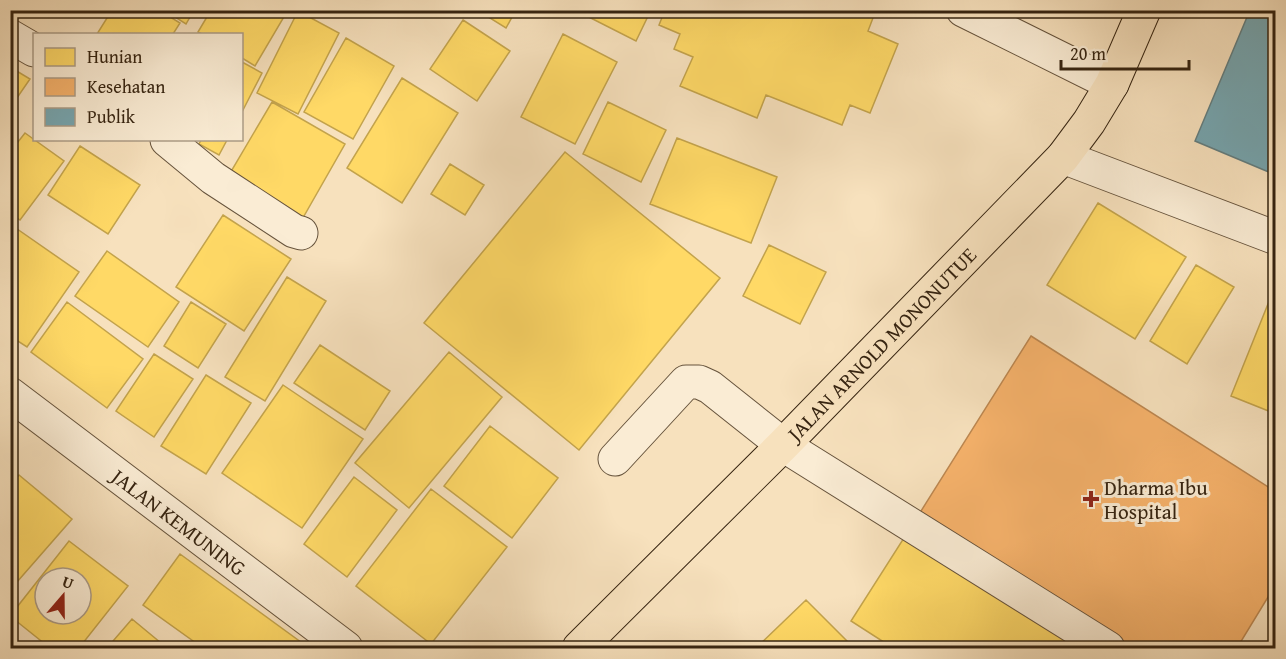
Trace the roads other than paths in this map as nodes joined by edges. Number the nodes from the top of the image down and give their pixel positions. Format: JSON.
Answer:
{"nodes":[{"id":1,"x":963,"y":10,"type":"edge"},
{"id":2,"x":1144,"y":10,"type":"edge"},
{"id":3,"x":10,"y":36,"type":"edge"},
{"id":4,"x":33,"y":49,"type":"edge"},
{"id":5,"x":1112,"y":84,"type":"junction"},
{"id":6,"x":168,"y":141,"type":"edge"},
{"id":7,"x":1063,"y":157,"type":"junction"},
{"id":8,"x":301,"y":233,"type":"dead end"},
{"id":9,"x":1275,"y":238,"type":"edge"},
{"id":10,"x":10,"y":394,"type":"edge"},
{"id":11,"x":783,"y":445,"type":"junction"},
{"id":12,"x":615,"y":459,"type":"dead end"},
{"id":13,"x":346,"y":648,"type":"edge"},
{"id":14,"x":579,"y":648,"type":"edge"},
{"id":15,"x":1108,"y":648,"type":"edge"}],
"edges":[{"from":1,"to":5,"type":"street"},
{"from":2,"to":5,"type":"highway","name":"JALAN ARNOLD MONONUTUE"},
{"from":3,"to":4,"type":"street"},
{"from":5,"to":7,"type":"highway","name":"JALAN ARNOLD MONONUTUE"},
{"from":6,"to":8,"type":"street"},
{"from":7,"to":9,"type":"street"},
{"from":7,"to":11,"type":"highway","name":"JALAN ARNOLD MONONUTUE"},
{"from":10,"to":13,"type":"street","name":"JALAN KEMUNING"},
{"from":11,"to":12,"type":"street"},
{"from":11,"to":14,"type":"highway","name":"JALAN ARNOLD MONONUTUE"},
{"from":11,"to":15,"type":"street"}]}
